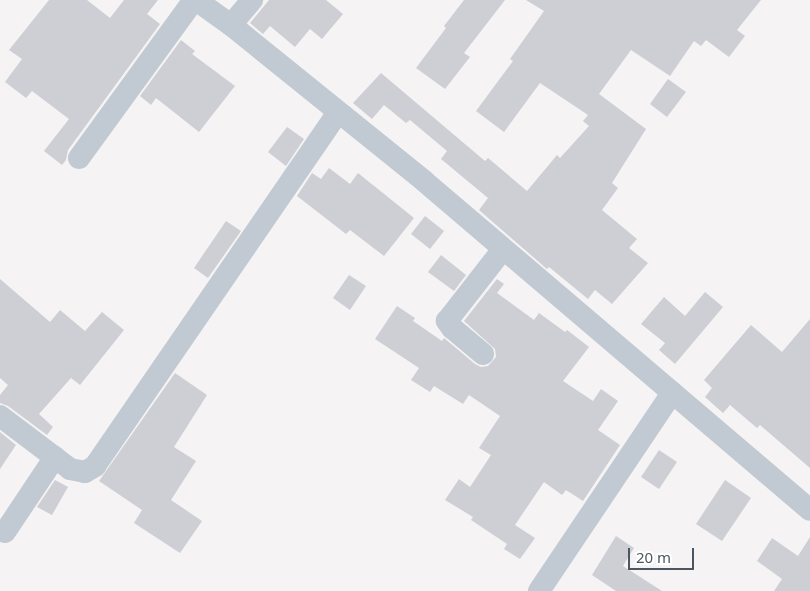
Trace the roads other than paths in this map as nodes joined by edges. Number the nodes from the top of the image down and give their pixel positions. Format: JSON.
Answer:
{"nodes":[{"id":1,"x":195,"y":0,"type":"edge"},
{"id":2,"x":252,"y":0,"type":"edge"},
{"id":3,"x":231,"y":25,"type":"junction"},
{"id":4,"x":337,"y":114,"type":"junction"},
{"id":5,"x":79,"y":158,"type":"dead end"},
{"id":6,"x":503,"y":248,"type":"junction"},
{"id":7,"x":483,"y":354,"type":"dead end"},
{"id":8,"x":672,"y":393,"type":"junction"},
{"id":9,"x":0,"y":416,"type":"edge"},
{"id":10,"x":55,"y":457,"type":"junction"},
{"id":11,"x":810,"y":510,"type":"edge"},
{"id":12,"x":5,"y":532,"type":"dead end"},
{"id":13,"x":539,"y":591,"type":"edge"}],
"edges":[{"from":1,"to":3,"type":"street"},
{"from":1,"to":5,"type":"street"},
{"from":2,"to":3,"type":"street"},
{"from":3,"to":4,"type":"street"},
{"from":4,"to":6,"type":"street"},
{"from":4,"to":10,"type":"street"},
{"from":6,"to":7,"type":"street"},
{"from":6,"to":8,"type":"street"},
{"from":8,"to":11,"type":"street"},
{"from":8,"to":13,"type":"street"},
{"from":9,"to":10,"type":"street"},
{"from":10,"to":12,"type":"street"}]}
